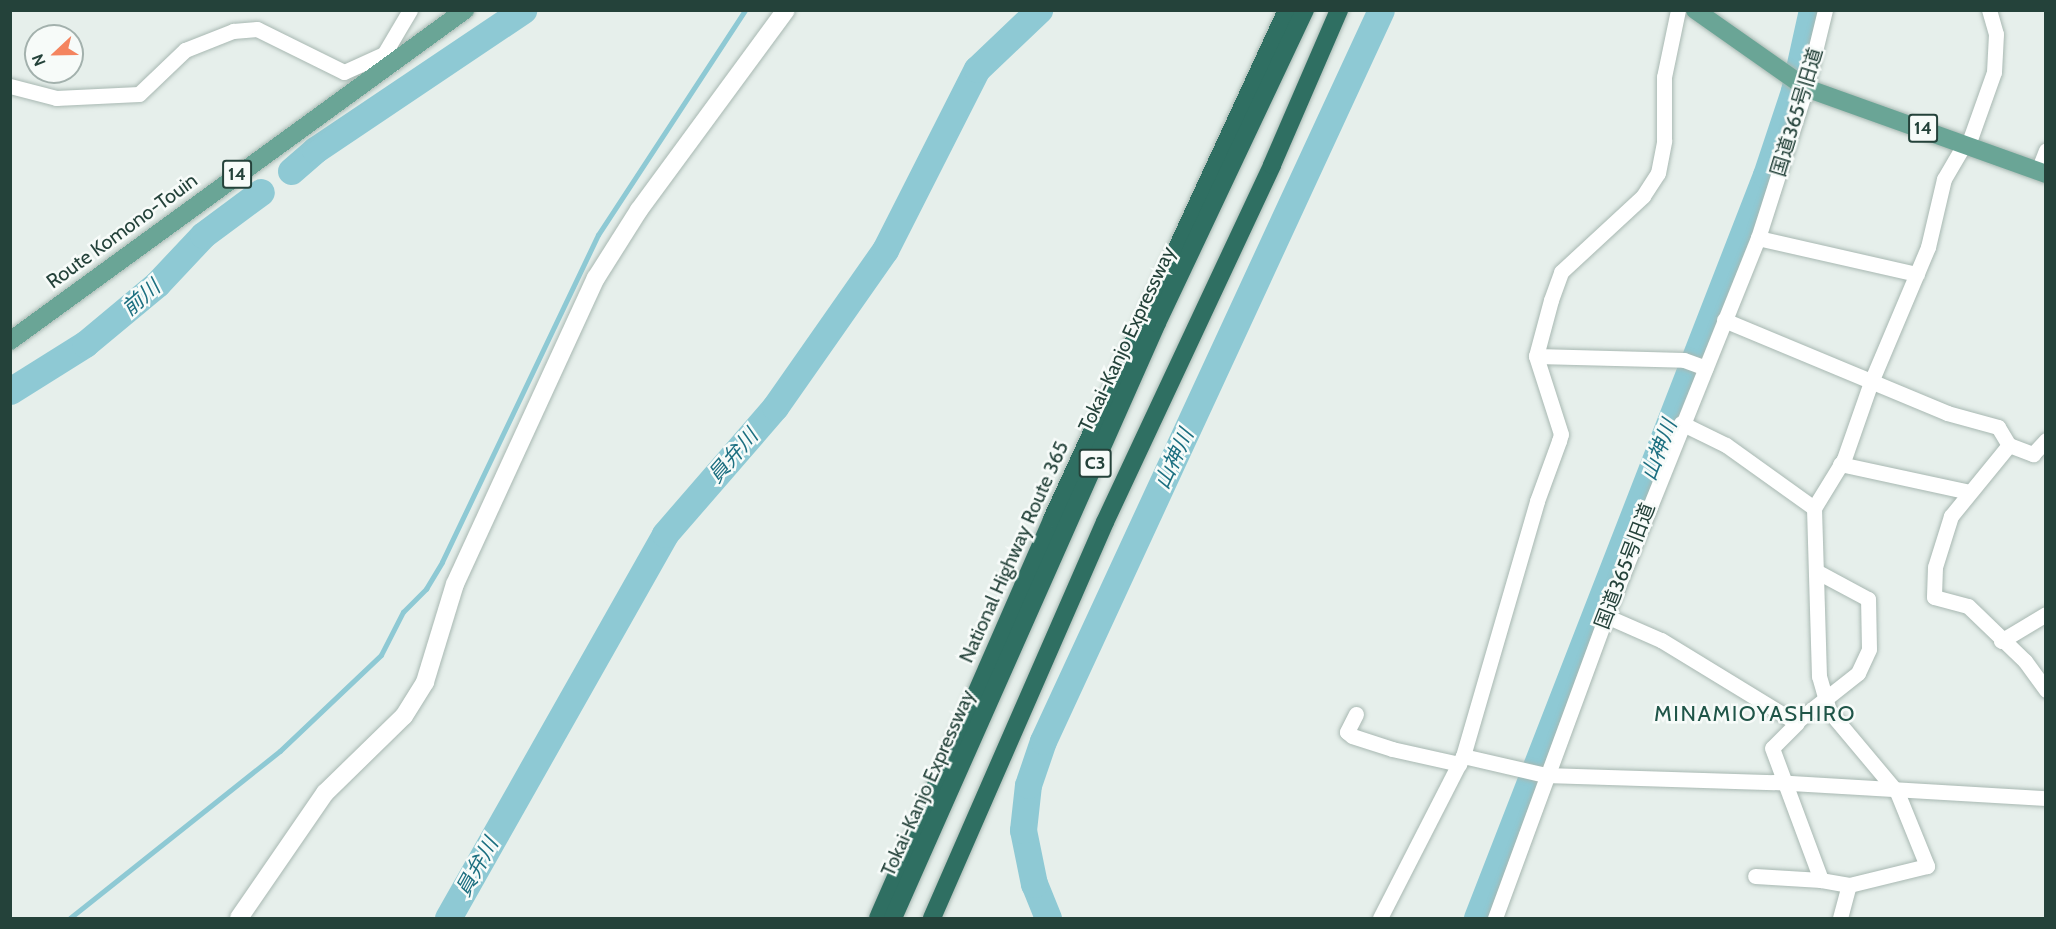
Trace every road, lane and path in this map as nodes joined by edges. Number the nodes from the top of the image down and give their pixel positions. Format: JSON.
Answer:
{"nodes":[{"id":1,"x":410,"y":10,"type":"edge"},
{"id":2,"x":465,"y":10,"type":"edge"},
{"id":3,"x":786,"y":10,"type":"edge"},
{"id":4,"x":1287,"y":10,"type":"edge"},
{"id":5,"x":1305,"y":10,"type":"edge"},
{"id":6,"x":1339,"y":10,"type":"edge"},
{"id":7,"x":1678,"y":10,"type":"edge"},
{"id":8,"x":1695,"y":10,"type":"edge"},
{"id":9,"x":1825,"y":10,"type":"edge"},
{"id":10,"x":1989,"y":10,"type":"edge"},
{"id":11,"x":388,"y":59,"type":"junction"},
{"id":12,"x":1798,"y":82,"type":"junction"},
{"id":13,"x":10,"y":86,"type":"edge"},
{"id":14,"x":1966,"y":144,"type":"junction"},
{"id":15,"x":2046,"y":150,"type":"edge"},
{"id":16,"x":2042,"y":173,"type":"edge"},
{"id":17,"x":1758,"y":238,"type":"junction"},
{"id":18,"x":1917,"y":274,"type":"junction"},
{"id":19,"x":1724,"y":320,"type":"junction"},
{"id":20,"x":10,"y":340,"type":"edge"},
{"id":21,"x":1536,"y":356,"type":"junction"},
{"id":22,"x":1696,"y":364,"type":"junction"},
{"id":23,"x":1871,"y":382,"type":"junction"},
{"id":24,"x":1681,"y":423,"type":"junction"},
{"id":25,"x":2046,"y":440,"type":"edge"},
{"id":26,"x":2009,"y":445,"type":"junction"},
{"id":27,"x":1840,"y":464,"type":"junction"},
{"id":28,"x":1969,"y":492,"type":"junction"},
{"id":29,"x":1814,"y":508,"type":"junction"},
{"id":30,"x":1816,"y":571,"type":"junction"},
{"id":31,"x":2046,"y":614,"type":"edge"},
{"id":32,"x":1606,"y":616,"type":"junction"},
{"id":33,"x":2001,"y":640,"type":"junction"},
{"id":34,"x":2046,"y":690,"type":"edge"},
{"id":35,"x":1826,"y":699,"type":"junction"},
{"id":36,"x":1356,"y":714,"type":"dead end"},
{"id":37,"x":1796,"y":723,"type":"junction"},
{"id":38,"x":1461,"y":760,"type":"junction"},
{"id":39,"x":1536,"y":773,"type":"junction"},
{"id":40,"x":1787,"y":783,"type":"junction"},
{"id":41,"x":1897,"y":792,"type":"junction"},
{"id":42,"x":2046,"y":798,"type":"edge"},
{"id":43,"x":1755,"y":876,"type":"dead end"},
{"id":44,"x":1821,"y":880,"type":"junction"},
{"id":45,"x":1849,"y":885,"type":"junction"},
{"id":46,"x":239,"y":918,"type":"edge"},
{"id":47,"x":878,"y":918,"type":"edge"},
{"id":48,"x":892,"y":918,"type":"edge"},
{"id":49,"x":932,"y":918,"type":"edge"},
{"id":50,"x":1380,"y":918,"type":"edge"},
{"id":51,"x":1495,"y":918,"type":"edge"},
{"id":52,"x":1840,"y":918,"type":"edge"}],
"edges":[{"from":1,"to":11,"type":"street"},
{"from":2,"to":11,"type":"main road","name":"Route Komono-Touin","number":"14"},
{"from":3,"to":46,"type":"street"},
{"from":4,"to":47,"type":"highway","name":"National Highway Route 365"},
{"from":5,"to":48,"type":"highway","name":"Tokai-Kanjo Expressway","number":"C3"},
{"from":6,"to":49,"type":"highway"},
{"from":7,"to":21,"type":"street"},
{"from":8,"to":12,"type":"main road","number":"14"},
{"from":9,"to":12,"type":"street","name":"国道365号旧道"},
{"from":10,"to":14,"type":"street"},
{"from":11,"to":13,"type":"street"},
{"from":11,"to":20,"type":"main road","name":"Route Komono-Touin","number":"14"},
{"from":12,"to":14,"type":"main road","number":"14"},
{"from":12,"to":17,"type":"street","name":"国道365号旧道"},
{"from":14,"to":16,"type":"main road","number":"14"},
{"from":14,"to":18,"type":"street"},
{"from":15,"to":16,"type":"street"},
{"from":17,"to":18,"type":"street"},
{"from":17,"to":19,"type":"street","name":"国道365号旧道"},
{"from":18,"to":23,"type":"street"},
{"from":19,"to":22,"type":"street","name":"国道365号旧道"},
{"from":19,"to":23,"type":"street"},
{"from":21,"to":22,"type":"street"},
{"from":21,"to":38,"type":"street"},
{"from":22,"to":24,"type":"street","name":"国道365号旧道"},
{"from":23,"to":26,"type":"street"},
{"from":23,"to":27,"type":"street"},
{"from":24,"to":29,"type":"street"},
{"from":24,"to":32,"type":"street","name":"国道365号旧道"},
{"from":25,"to":26,"type":"street"},
{"from":26,"to":28,"type":"street"},
{"from":27,"to":28,"type":"street"},
{"from":27,"to":29,"type":"street"},
{"from":28,"to":33,"type":"street"},
{"from":29,"to":30,"type":"street"},
{"from":30,"to":35,"type":"street"},
{"from":30,"to":35,"type":"street"},
{"from":31,"to":33,"type":"street"},
{"from":32,"to":37,"type":"street"},
{"from":32,"to":39,"type":"street","name":"国道365号旧道"},
{"from":33,"to":34,"type":"street"},
{"from":35,"to":37,"type":"street"},
{"from":35,"to":41,"type":"street"},
{"from":36,"to":38,"type":"street"},
{"from":37,"to":40,"type":"street"},
{"from":38,"to":39,"type":"street"},
{"from":38,"to":50,"type":"street"},
{"from":39,"to":40,"type":"street"},
{"from":39,"to":51,"type":"street","name":"国道365号旧道"},
{"from":40,"to":41,"type":"street"},
{"from":40,"to":44,"type":"street"},
{"from":41,"to":42,"type":"street"},
{"from":41,"to":45,"type":"street"},
{"from":43,"to":44,"type":"street"},
{"from":44,"to":45,"type":"street"},
{"from":45,"to":52,"type":"street"}]}
